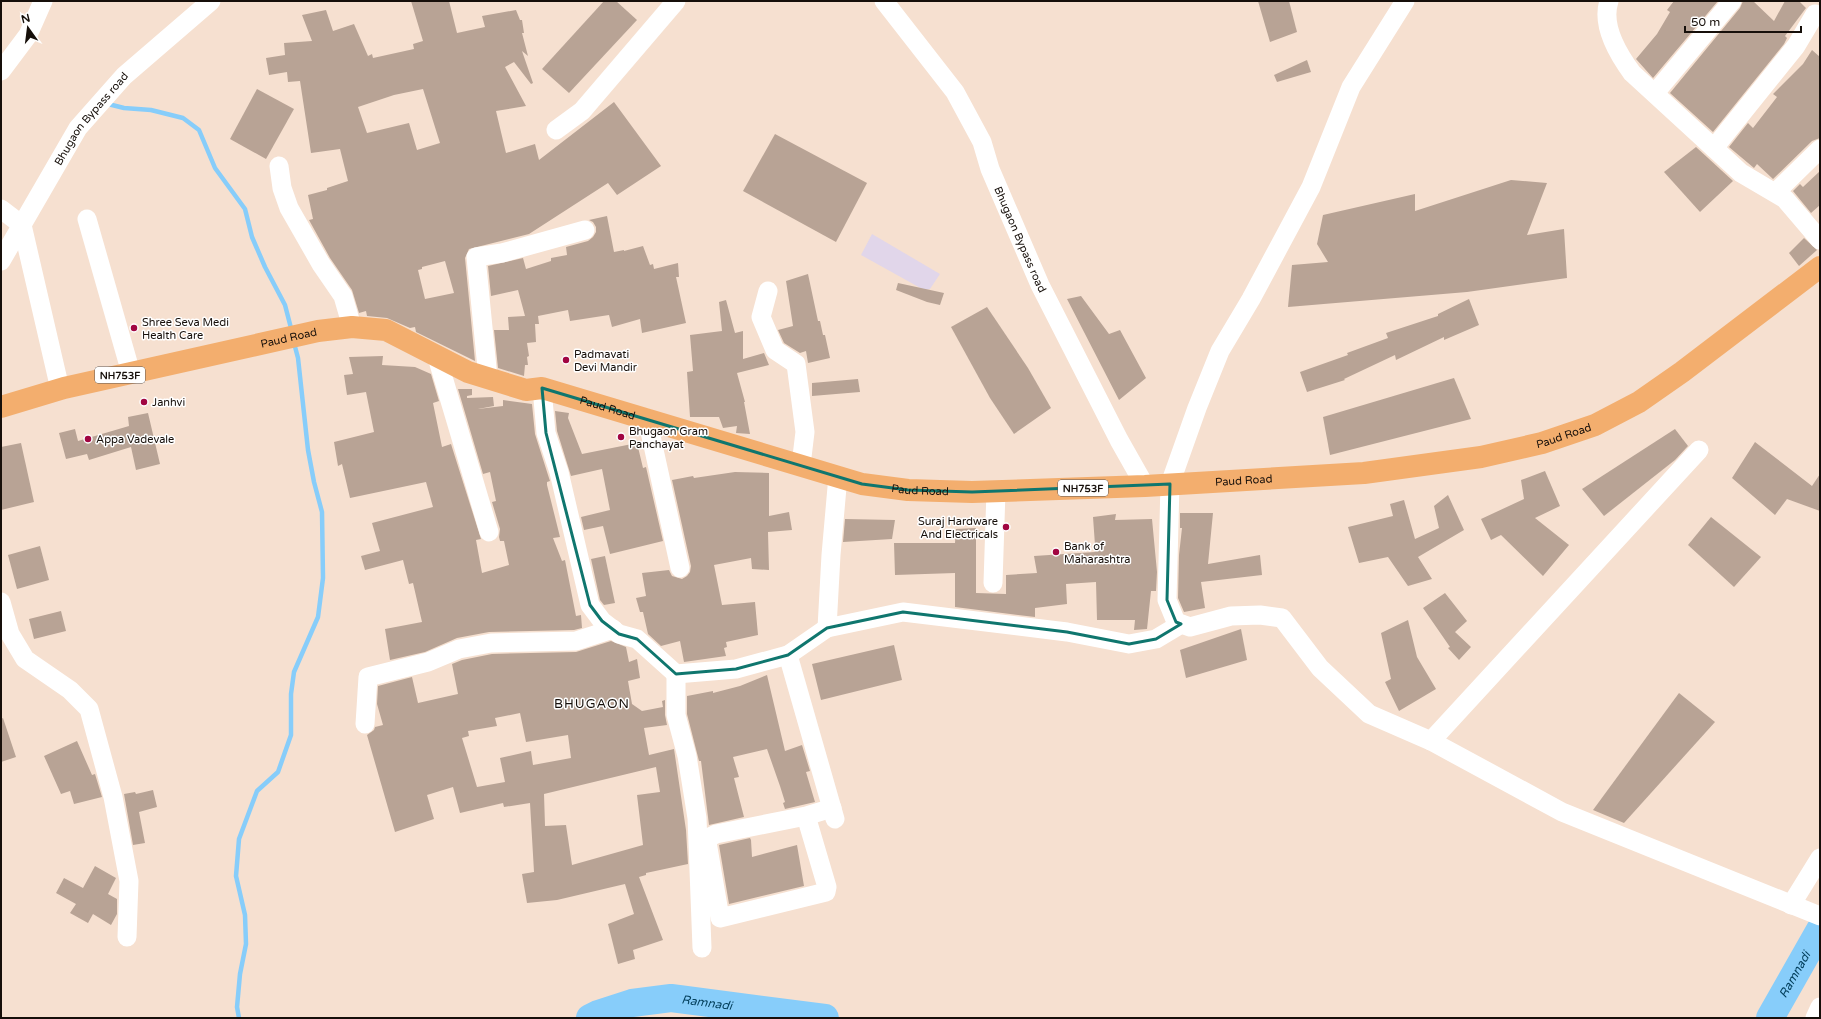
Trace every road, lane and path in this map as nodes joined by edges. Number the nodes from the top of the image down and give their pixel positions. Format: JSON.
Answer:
{"nodes":[{"id":1,"x":43,"y":1,"type":"edge"},
{"id":2,"x":211,"y":1,"type":"edge"},
{"id":3,"x":676,"y":1,"type":"edge"},
{"id":4,"x":884,"y":1,"type":"edge"},
{"id":5,"x":1405,"y":1,"type":"edge"},
{"id":6,"x":1609,"y":1,"type":"edge"},
{"id":7,"x":1732,"y":1,"type":"edge"},
{"id":8,"x":1815,"y":14,"type":"dead end"},
{"id":9,"x":1,"y":71,"type":"edge"},
{"id":10,"x":1655,"y":93,"type":"junction"},
{"id":11,"x":556,"y":130,"type":"dead end"},
{"id":12,"x":1714,"y":148,"type":"junction"},
{"id":13,"x":1820,"y":149,"type":"edge"},
{"id":14,"x":279,"y":166,"type":"dead end"},
{"id":15,"x":1776,"y":192,"type":"junction"},
{"id":16,"x":1,"y":209,"type":"edge"},
{"id":17,"x":87,"y":219,"type":"dead end"},
{"id":18,"x":22,"y":225,"type":"junction"},
{"id":19,"x":585,"y":230,"type":"dead end"},
{"id":20,"x":1820,"y":240,"type":"edge"},
{"id":21,"x":1,"y":261,"type":"edge"},
{"id":22,"x":1820,"y":267,"type":"edge"},
{"id":23,"x":768,"y":292,"type":"dead end"},
{"id":24,"x":352,"y":326,"type":"junction"},
{"id":25,"x":437,"y":357,"type":"junction"},
{"id":26,"x":131,"y":373,"type":"junction"},
{"id":27,"x":488,"y":378,"type":"junction"},
{"id":28,"x":542,"y":388,"type":"junction"},
{"id":29,"x":60,"y":389,"type":"junction"},
{"id":30,"x":1,"y":407,"type":"edge"},
{"id":31,"x":647,"y":418,"type":"junction"},
{"id":32,"x":1699,"y":450,"type":"dead end"},
{"id":33,"x":801,"y":465,"type":"junction"},
{"id":34,"x":838,"y":476,"type":"junction"},
{"id":35,"x":1170,"y":484,"type":"junction"},
{"id":36,"x":1145,"y":486,"type":"junction"},
{"id":37,"x":996,"y":491,"type":"junction"},
{"id":38,"x":489,"y":532,"type":"dead end"},
{"id":39,"x":680,"y":568,"type":"dead end"},
{"id":40,"x":993,"y":583,"type":"dead end"},
{"id":41,"x":1,"y":602,"type":"edge"},
{"id":42,"x":1181,"y":624,"type":"junction"},
{"id":43,"x":827,"y":628,"type":"junction"},
{"id":44,"x":613,"y":629,"type":"junction"},
{"id":45,"x":788,"y":655,"type":"junction"},
{"id":46,"x":676,"y":674,"type":"junction"},
{"id":47,"x":365,"y":724,"type":"dead end"},
{"id":48,"x":1430,"y":741,"type":"junction"},
{"id":49,"x":806,"y":816,"type":"junction"},
{"id":50,"x":1820,"y":858,"type":"edge"},
{"id":51,"x":1795,"y":906,"type":"junction"},
{"id":52,"x":1820,"y":916,"type":"edge"},
{"id":53,"x":127,"y":936,"type":"dead end"},
{"id":54,"x":702,"y":948,"type":"dead end"},
{"id":55,"x":1820,"y":1007,"type":"edge"},
{"id":56,"x":1815,"y":1018,"type":"edge"}],
"edges":[{"from":1,"to":9,"type":"street"},
{"from":2,"to":18,"type":"street","name":"Bhugaon Bypass road"},
{"from":3,"to":11,"type":"street"},
{"from":4,"to":36,"type":"street","name":"Bhugaon Bypass road"},
{"from":5,"to":35,"type":"street"},
{"from":6,"to":10,"type":"street"},
{"from":7,"to":10,"type":"street"},
{"from":8,"to":12,"type":"street"},
{"from":10,"to":12,"type":"street"},
{"from":12,"to":15,"type":"street"},
{"from":13,"to":15,"type":"street"},
{"from":14,"to":24,"type":"street"},
{"from":15,"to":20,"type":"street"},
{"from":16,"to":18,"type":"street"},
{"from":17,"to":26,"type":"street"},
{"from":18,"to":21,"type":"street","name":"Bhugaon Bypass road"},
{"from":18,"to":29,"type":"street"},
{"from":19,"to":27,"type":"street"},
{"from":22,"to":35,"type":"main road","name":"Paud Road","number":"NH753F"},
{"from":23,"to":33,"type":"street"},
{"from":24,"to":25,"type":"main road","name":"Paud Road","number":"NH753F"},
{"from":24,"to":26,"type":"main road","name":"Paud Road","number":"NH753F"},
{"from":25,"to":27,"type":"main road","name":"Paud Road","number":"NH753F"},
{"from":25,"to":38,"type":"street"},
{"from":26,"to":29,"type":"main road","name":"Paud Road","number":"NH753F"},
{"from":27,"to":28,"type":"main road","name":"Paud Road","number":"NH753F"},
{"from":28,"to":31,"type":"main road","name":"Paud Road","number":"NH753F"},
{"from":28,"to":44,"type":"street"},
{"from":29,"to":30,"type":"main road","name":"Paud Road","number":"NH753F"},
{"from":31,"to":33,"type":"main road","name":"Paud Road","number":"NH753F"},
{"from":31,"to":39,"type":"street"},
{"from":32,"to":48,"type":"street"},
{"from":33,"to":34,"type":"main road","name":"Paud Road","number":"NH753F"},
{"from":34,"to":37,"type":"main road","name":"Paud Road","number":"NH753F"},
{"from":34,"to":43,"type":"street"},
{"from":35,"to":36,"type":"main road","name":"Paud Road","number":"NH753F"},
{"from":35,"to":42,"type":"street"},
{"from":36,"to":37,"type":"main road","name":"Paud Road","number":"NH753F"},
{"from":37,"to":40,"type":"street"},
{"from":41,"to":53,"type":"street"},
{"from":42,"to":43,"type":"street"},
{"from":42,"to":48,"type":"street"},
{"from":43,"to":45,"type":"street"},
{"from":44,"to":46,"type":"street"},
{"from":44,"to":47,"type":"street"},
{"from":45,"to":46,"type":"street"},
{"from":45,"to":49,"type":"street"},
{"from":46,"to":54,"type":"street"},
{"from":48,"to":51,"type":"street"},
{"from":49,"to":49,"type":"street"},
{"from":50,"to":51,"type":"street"},
{"from":51,"to":52,"type":"street"},
{"from":55,"to":56,"type":"street"}]}
